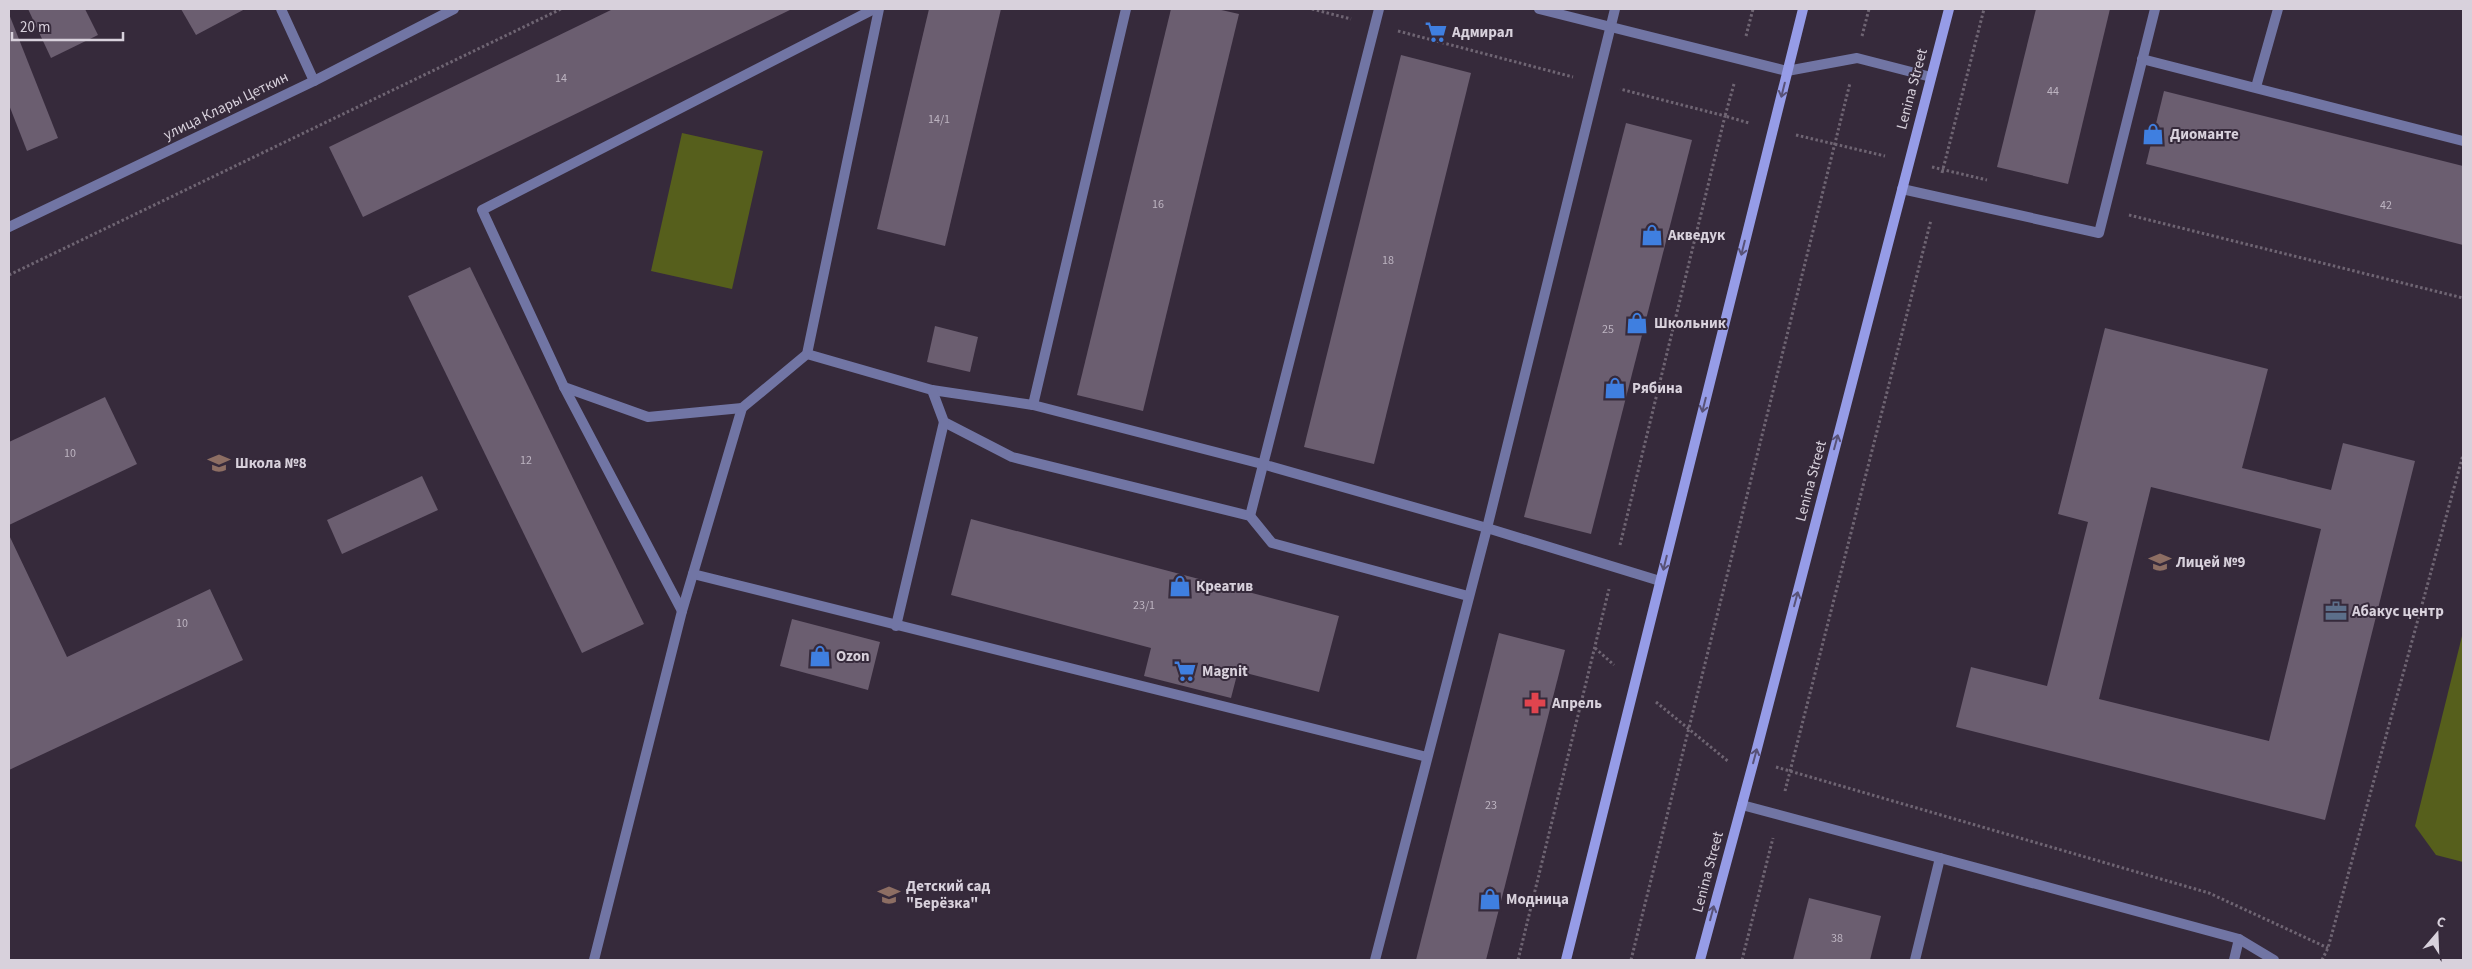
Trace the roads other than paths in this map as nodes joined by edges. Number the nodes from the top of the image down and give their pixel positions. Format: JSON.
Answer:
{"nodes":[{"id":1,"x":281,"y":9,"type":"edge"},
{"id":2,"x":454,"y":9,"type":"edge"},
{"id":3,"x":874,"y":9,"type":"edge"},
{"id":4,"x":879,"y":9,"type":"edge"},
{"id":5,"x":1126,"y":9,"type":"edge"},
{"id":6,"x":1379,"y":9,"type":"edge"},
{"id":7,"x":1539,"y":9,"type":"edge"},
{"id":8,"x":1615,"y":9,"type":"edge"},
{"id":9,"x":1803,"y":9,"type":"edge"},
{"id":10,"x":1949,"y":9,"type":"edge"},
{"id":11,"x":2155,"y":9,"type":"edge"},
{"id":12,"x":2278,"y":9,"type":"edge"},
{"id":13,"x":1610,"y":26,"type":"junction"},
{"id":14,"x":2142,"y":59,"type":"junction"},
{"id":15,"x":1787,"y":71,"type":"junction"},
{"id":16,"x":1931,"y":77,"type":"junction"},
{"id":17,"x":314,"y":81,"type":"junction"},
{"id":18,"x":2256,"y":87,"type":"junction"},
{"id":19,"x":2463,"y":141,"type":"edge"},
{"id":20,"x":1902,"y":188,"type":"junction"},
{"id":21,"x":9,"y":227,"type":"edge"},
{"id":22,"x":806,"y":354,"type":"junction"},
{"id":23,"x":564,"y":387,"type":"junction"},
{"id":24,"x":932,"y":390,"type":"junction"},
{"id":25,"x":1033,"y":405,"type":"junction"},
{"id":26,"x":742,"y":408,"type":"junction"},
{"id":27,"x":944,"y":422,"type":"junction"},
{"id":28,"x":1262,"y":464,"type":"junction"},
{"id":29,"x":1250,"y":516,"type":"junction"},
{"id":30,"x":1486,"y":528,"type":"junction"},
{"id":31,"x":693,"y":574,"type":"junction"},
{"id":32,"x":1660,"y":580,"type":"junction"},
{"id":33,"x":1468,"y":596,"type":"junction"},
{"id":34,"x":682,"y":611,"type":"junction"},
{"id":35,"x":896,"y":626,"type":"junction"},
{"id":36,"x":1427,"y":757,"type":"junction"},
{"id":37,"x":1742,"y":805,"type":"junction"},
{"id":38,"x":1940,"y":858,"type":"junction"},
{"id":39,"x":2239,"y":939,"type":"junction"},
{"id":40,"x":594,"y":960,"type":"edge"},
{"id":41,"x":1375,"y":960,"type":"edge"},
{"id":42,"x":1566,"y":960,"type":"edge"},
{"id":43,"x":1700,"y":960,"type":"edge"},
{"id":44,"x":1915,"y":960,"type":"edge"},
{"id":45,"x":2234,"y":960,"type":"edge"},
{"id":46,"x":2274,"y":960,"type":"edge"}],
"edges":[{"from":1,"to":17,"type":"street"},
{"from":2,"to":17,"type":"street","name":"улица Клары Цеткин"},
{"from":3,"to":23,"type":"street"},
{"from":4,"to":22,"type":"street"},
{"from":5,"to":25,"type":"street"},
{"from":6,"to":28,"type":"street"},
{"from":7,"to":13,"type":"street"},
{"from":8,"to":13,"type":"street"},
{"from":9,"to":15,"type":"main road"},
{"from":10,"to":16,"type":"main road","name":"Lenina Street"},
{"from":11,"to":14,"type":"street"},
{"from":12,"to":18,"type":"street"},
{"from":13,"to":15,"type":"street"},
{"from":13,"to":30,"type":"street"},
{"from":14,"to":18,"type":"street"},
{"from":14,"to":20,"type":"street"},
{"from":15,"to":16,"type":"street"},
{"from":15,"to":32,"type":"main road","one_way":true},
{"from":16,"to":20,"type":"main road","name":"Lenina Street"},
{"from":17,"to":21,"type":"street","name":"улица Клары Цеткин"},
{"from":18,"to":19,"type":"street"},
{"from":37,"to":20,"type":"main road","name":"Lenina Street","one_way":true},
{"from":22,"to":24,"type":"street"},
{"from":22,"to":26,"type":"street"},
{"from":23,"to":26,"type":"street"},
{"from":23,"to":34,"type":"street"},
{"from":24,"to":25,"type":"street"},
{"from":24,"to":27,"type":"street"},
{"from":25,"to":28,"type":"street"},
{"from":26,"to":31,"type":"street"},
{"from":27,"to":29,"type":"street"},
{"from":27,"to":35,"type":"street"},
{"from":28,"to":29,"type":"street"},
{"from":28,"to":30,"type":"street"},
{"from":29,"to":33,"type":"street"},
{"from":30,"to":32,"type":"street"},
{"from":30,"to":33,"type":"street"},
{"from":31,"to":34,"type":"street"},
{"from":31,"to":35,"type":"street"},
{"from":32,"to":42,"type":"main road"},
{"from":33,"to":36,"type":"street"},
{"from":34,"to":40,"type":"street"},
{"from":35,"to":36,"type":"street"},
{"from":36,"to":41,"type":"street"},
{"from":37,"to":38,"type":"street"},
{"from":43,"to":37,"type":"main road","name":"Lenina Street","one_way":true},
{"from":38,"to":39,"type":"street"},
{"from":38,"to":44,"type":"street"},
{"from":39,"to":45,"type":"street"},
{"from":39,"to":46,"type":"street"}]}
